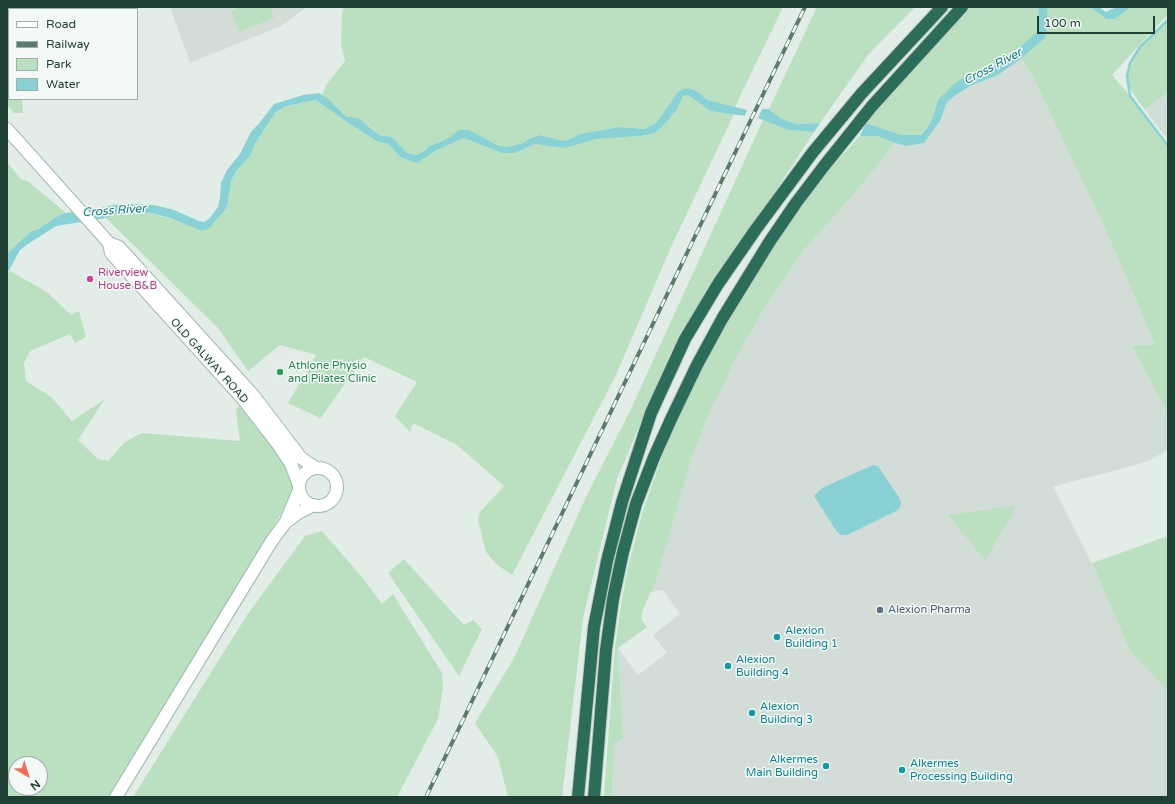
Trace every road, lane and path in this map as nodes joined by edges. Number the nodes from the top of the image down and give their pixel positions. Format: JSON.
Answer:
{"nodes":[{"id":1,"x":942,"y":7,"type":"edge"},
{"id":2,"x":962,"y":7,"type":"edge"},
{"id":3,"x":7,"y":129,"type":"edge"},
{"id":4,"x":109,"y":243,"type":"junction"},
{"id":5,"x":316,"y":468,"type":"junction"},
{"id":6,"x":299,"y":488,"type":"junction"},
{"id":7,"x":314,"y":505,"type":"junction"},
{"id":8,"x":285,"y":523,"type":"junction"},
{"id":9,"x":116,"y":797,"type":"edge"},
{"id":10,"x":578,"y":797,"type":"edge"},
{"id":11,"x":594,"y":797,"type":"edge"}],
"edges":[{"from":1,"to":10,"type":"highway"},
{"from":2,"to":11,"type":"highway"},
{"from":3,"to":4,"type":"main road","name":"OLD GALWAY ROAD"},
{"from":4,"to":5,"type":"main road","name":"OLD GALWAY ROAD"},
{"from":4,"to":6,"type":"main road","name":"OLD GALWAY ROAD"},
{"from":5,"to":6,"type":"main road"},
{"from":5,"to":7,"type":"main road"},
{"from":6,"to":7,"type":"main road"},
{"from":6,"to":8,"type":"main road"},
{"from":7,"to":8,"type":"main road"},
{"from":8,"to":9,"type":"main road"}]}
